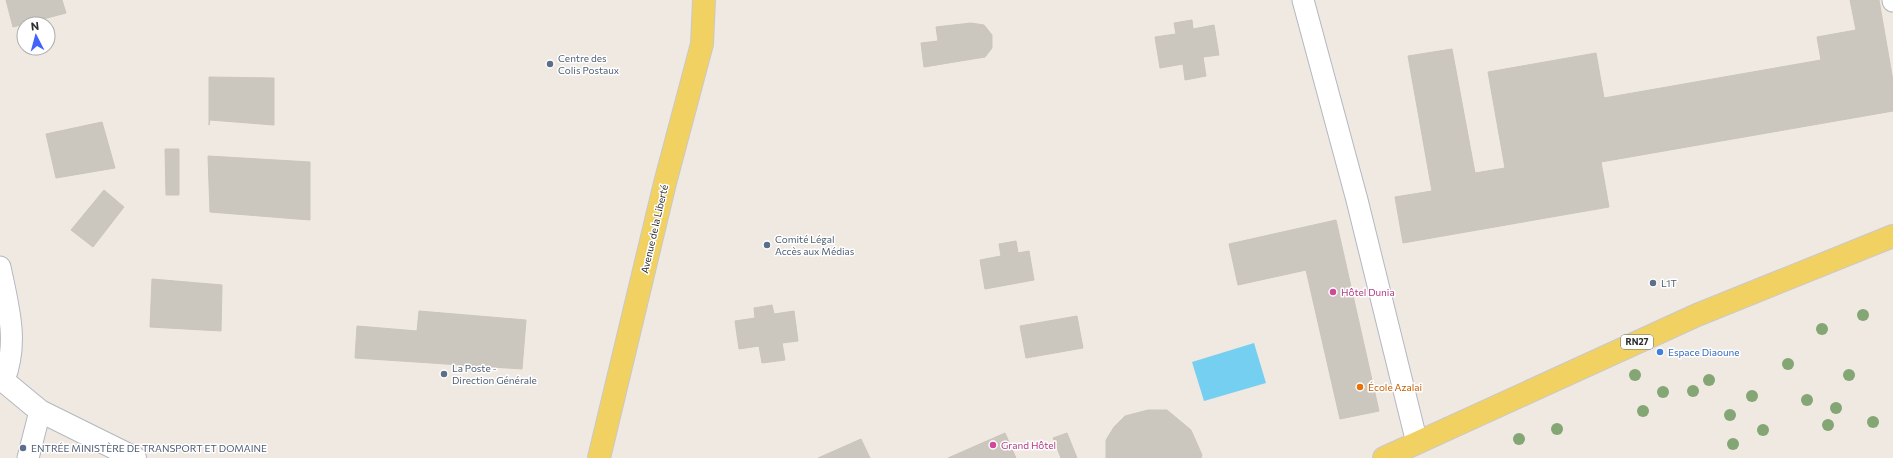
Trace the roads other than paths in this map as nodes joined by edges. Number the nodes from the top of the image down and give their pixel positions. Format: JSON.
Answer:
{"nodes":[{"id":1,"x":704,"y":0,"type":"edge"},
{"id":2,"x":1302,"y":0,"type":"edge"},
{"id":3,"x":1893,"y":236,"type":"edge"},
{"id":4,"x":0,"y":267,"type":"edge"},
{"id":5,"x":2,"y":379,"type":"edge"},
{"id":6,"x":40,"y":411,"type":"junction"},
{"id":7,"x":1417,"y":443,"type":"junction"},
{"id":8,"x":28,"y":458,"type":"edge"},
{"id":9,"x":135,"y":458,"type":"edge"},
{"id":10,"x":599,"y":458,"type":"edge"},
{"id":11,"x":1384,"y":458,"type":"edge"}],
"edges":[{"from":1,"to":10,"type":"main road","name":"Avenue de la Liberté"},
{"from":2,"to":7,"type":"street"},
{"from":3,"to":7,"type":"main road","number":"RN27"},
{"from":4,"to":5,"type":"street"},
{"from":5,"to":6,"type":"street"},
{"from":6,"to":8,"type":"street"},
{"from":6,"to":9,"type":"street"},
{"from":7,"to":11,"type":"main road","number":"RN27"}]}
